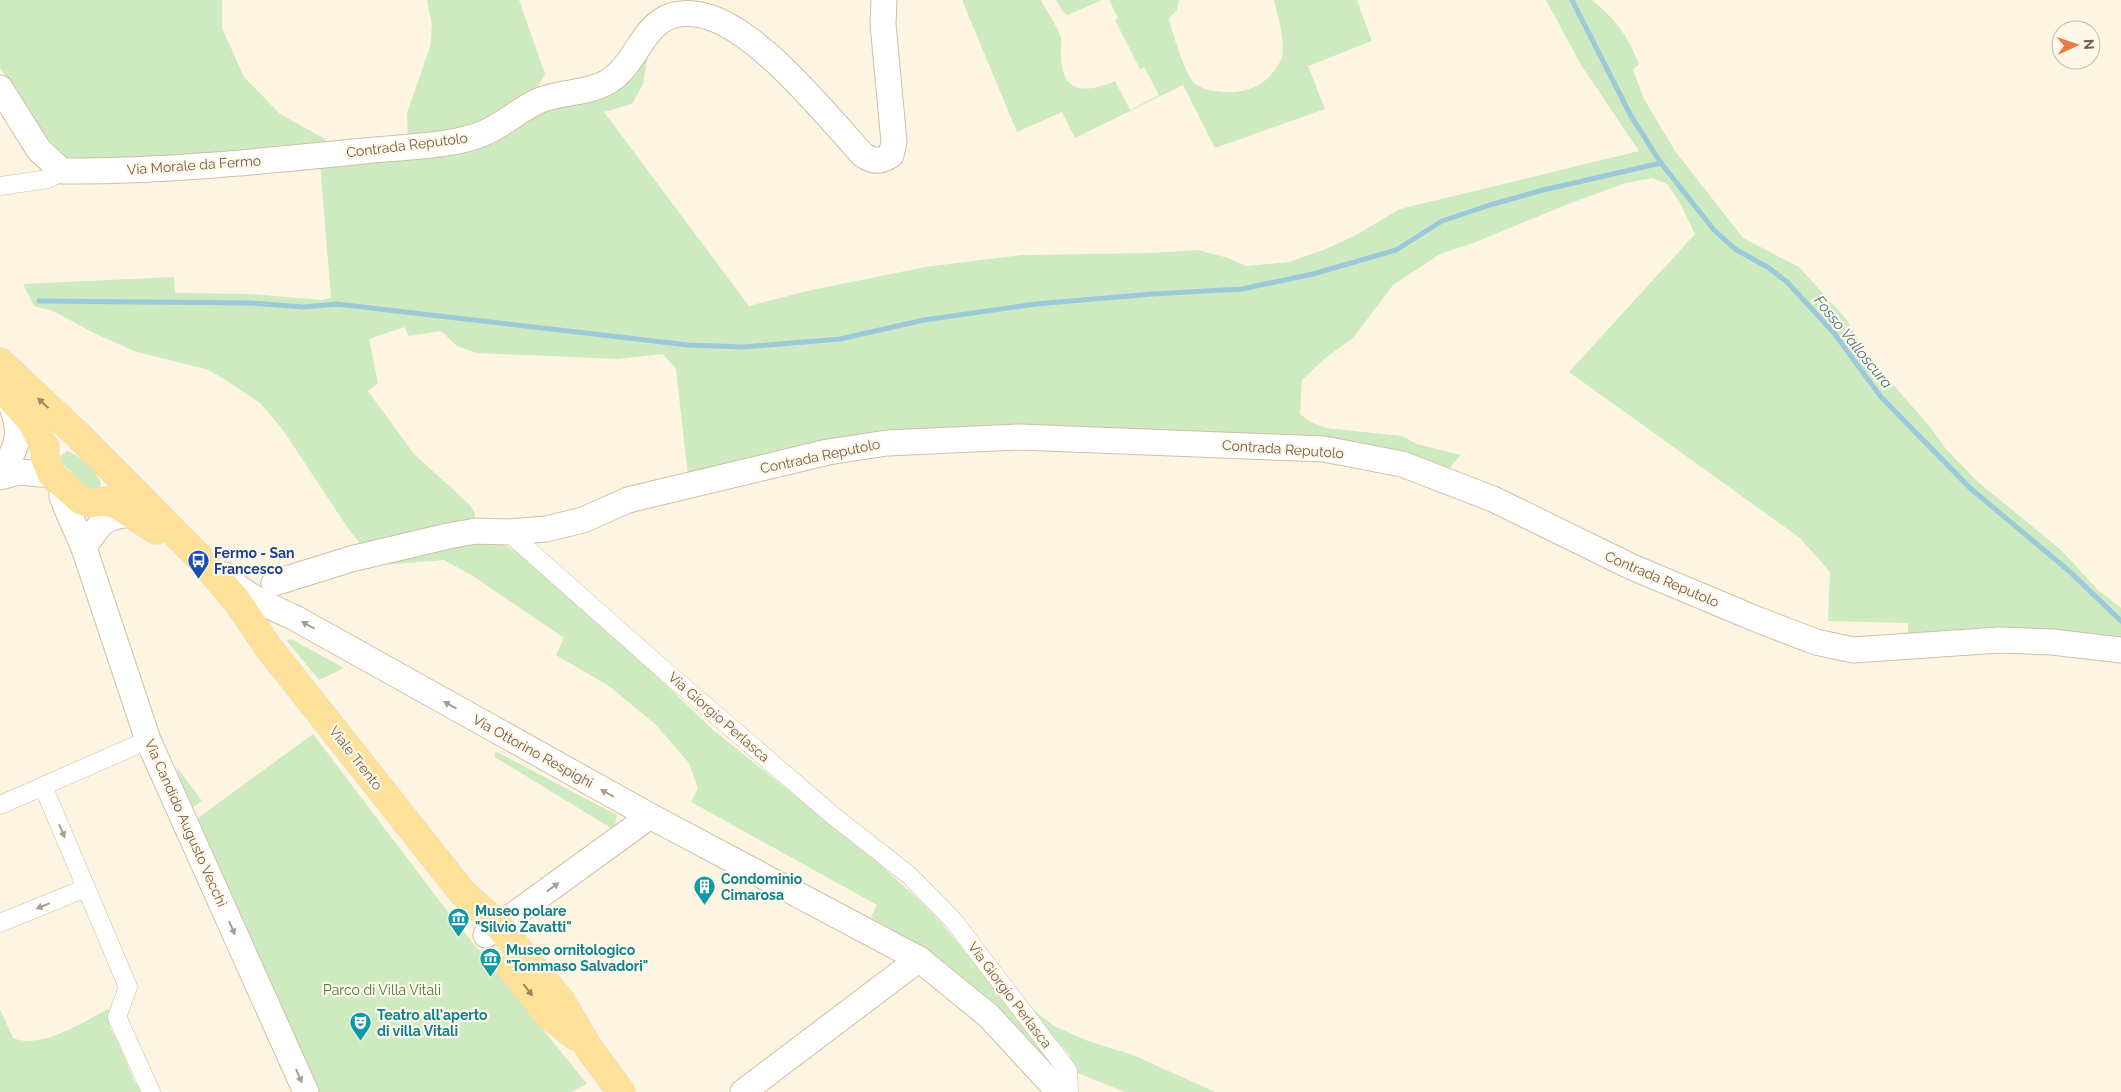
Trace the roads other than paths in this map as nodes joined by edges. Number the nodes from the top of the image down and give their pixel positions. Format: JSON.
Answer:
{"nodes":[{"id":1,"x":884,"y":0,"type":"edge"},
{"id":2,"x":0,"y":88,"type":"edge"},
{"id":3,"x":326,"y":155,"type":"joint"},
{"id":4,"x":62,"y":171,"type":"junction"},
{"id":5,"x":0,"y":186,"type":"edge"},
{"id":6,"x":0,"y":362,"type":"edge"},
{"id":7,"x":3,"y":389,"type":"edge"},
{"id":8,"x":78,"y":436,"type":"junction"},
{"id":9,"x":45,"y":448,"type":"junction"},
{"id":10,"x":113,"y":470,"type":"junction"},
{"id":11,"x":1,"y":473,"type":"edge"},
{"id":12,"x":57,"y":480,"type":"junction"},
{"id":13,"x":101,"y":502,"type":"junction"},
{"id":14,"x":133,"y":514,"type":"junction"},
{"id":15,"x":162,"y":519,"type":"junction"},
{"id":16,"x":508,"y":532,"type":"junction"},
{"id":17,"x":84,"y":548,"type":"junction"},
{"id":18,"x":263,"y":604,"type":"junction"},
{"id":19,"x":2121,"y":650,"type":"edge"},
{"id":20,"x":148,"y":740,"type":"junction"},
{"id":21,"x":43,"y":786,"type":"junction"},
{"id":22,"x":0,"y":805,"type":"edge"},
{"id":23,"x":650,"y":816,"type":"junction"},
{"id":24,"x":86,"y":888,"type":"junction"},
{"id":25,"x":0,"y":923,"type":"edge"},
{"id":26,"x":493,"y":931,"type":"junction"},
{"id":27,"x":919,"y":959,"type":"junction"},
{"id":28,"x":151,"y":1092,"type":"edge"},
{"id":29,"x":306,"y":1092,"type":"edge"},
{"id":30,"x":621,"y":1092,"type":"edge"},
{"id":31,"x":743,"y":1092,"type":"edge"},
{"id":32,"x":1060,"y":1092,"type":"edge"},
{"id":33,"x":1069,"y":1092,"type":"edge"}],
"edges":[{"from":1,"to":3,"type":"street","name":"Contrada Reputolo"},
{"from":2,"to":4,"type":"street"},
{"from":3,"to":4,"type":"street","name":"Via Morale da Fermo"},
{"from":4,"to":5,"type":"street","name":"Via Morale da Fermo"},
{"from":8,"to":6,"type":"main road","name":"Viale Trento","one_way":true},
{"from":7,"to":9,"type":"main road"},
{"from":7,"to":11,"type":"street"},
{"from":8,"to":9,"type":"main road"},
{"from":8,"to":10,"type":"main road","name":"Viale Trento"},
{"from":9,"to":11,"type":"street"},
{"from":9,"to":12,"type":"main road"},
{"from":10,"to":13,"type":"main road"},
{"from":10,"to":15,"type":"main road","name":"Viale Trento"},
{"from":11,"to":12,"type":"street"},
{"from":12,"to":13,"type":"main road","name":"Viale Trento"},
{"from":12,"to":17,"type":"street","name":"Via Candido Augusto Vecchi"},
{"from":13,"to":14,"type":"main road","name":"Viale Trento"},
{"from":13,"to":17,"type":"street"},
{"from":14,"to":17,"type":"street"},
{"from":14,"to":18,"type":"main road","name":"Viale Trento"},
{"from":15,"to":18,"type":"street","name":"Via Ottorino Respighi"},
{"from":15,"to":18,"type":"main road","name":"Viale Trento"},
{"from":16,"to":18,"type":"street"},
{"from":16,"to":19,"type":"street","name":"Contrada Reputolo"},
{"from":16,"to":33,"type":"street","name":"Via Giorgio Perlasca"},
{"from":17,"to":20,"type":"street","name":"Via Candido Augusto Vecchi"},
{"from":23,"to":18,"type":"street","name":"Via Ottorino Respighi","one_way":true},
{"from":18,"to":26,"type":"main road","name":"Viale Trento"},
{"from":20,"to":21,"type":"street"},
{"from":20,"to":29,"type":"street","name":"Via Candido Augusto Vecchi","one_way":true},
{"from":21,"to":22,"type":"street"},
{"from":21,"to":24,"type":"street","one_way":true},
{"from":26,"to":23,"type":"street","one_way":true},
{"from":23,"to":27,"type":"street","name":"Via Ottorino Respighi"},
{"from":24,"to":25,"type":"street","one_way":true},
{"from":24,"to":28,"type":"street"},
{"from":26,"to":30,"type":"main road","name":"Viale Trento"},
{"from":27,"to":31,"type":"street"},
{"from":27,"to":32,"type":"street","name":"Via Ottorino Respighi"}]}
